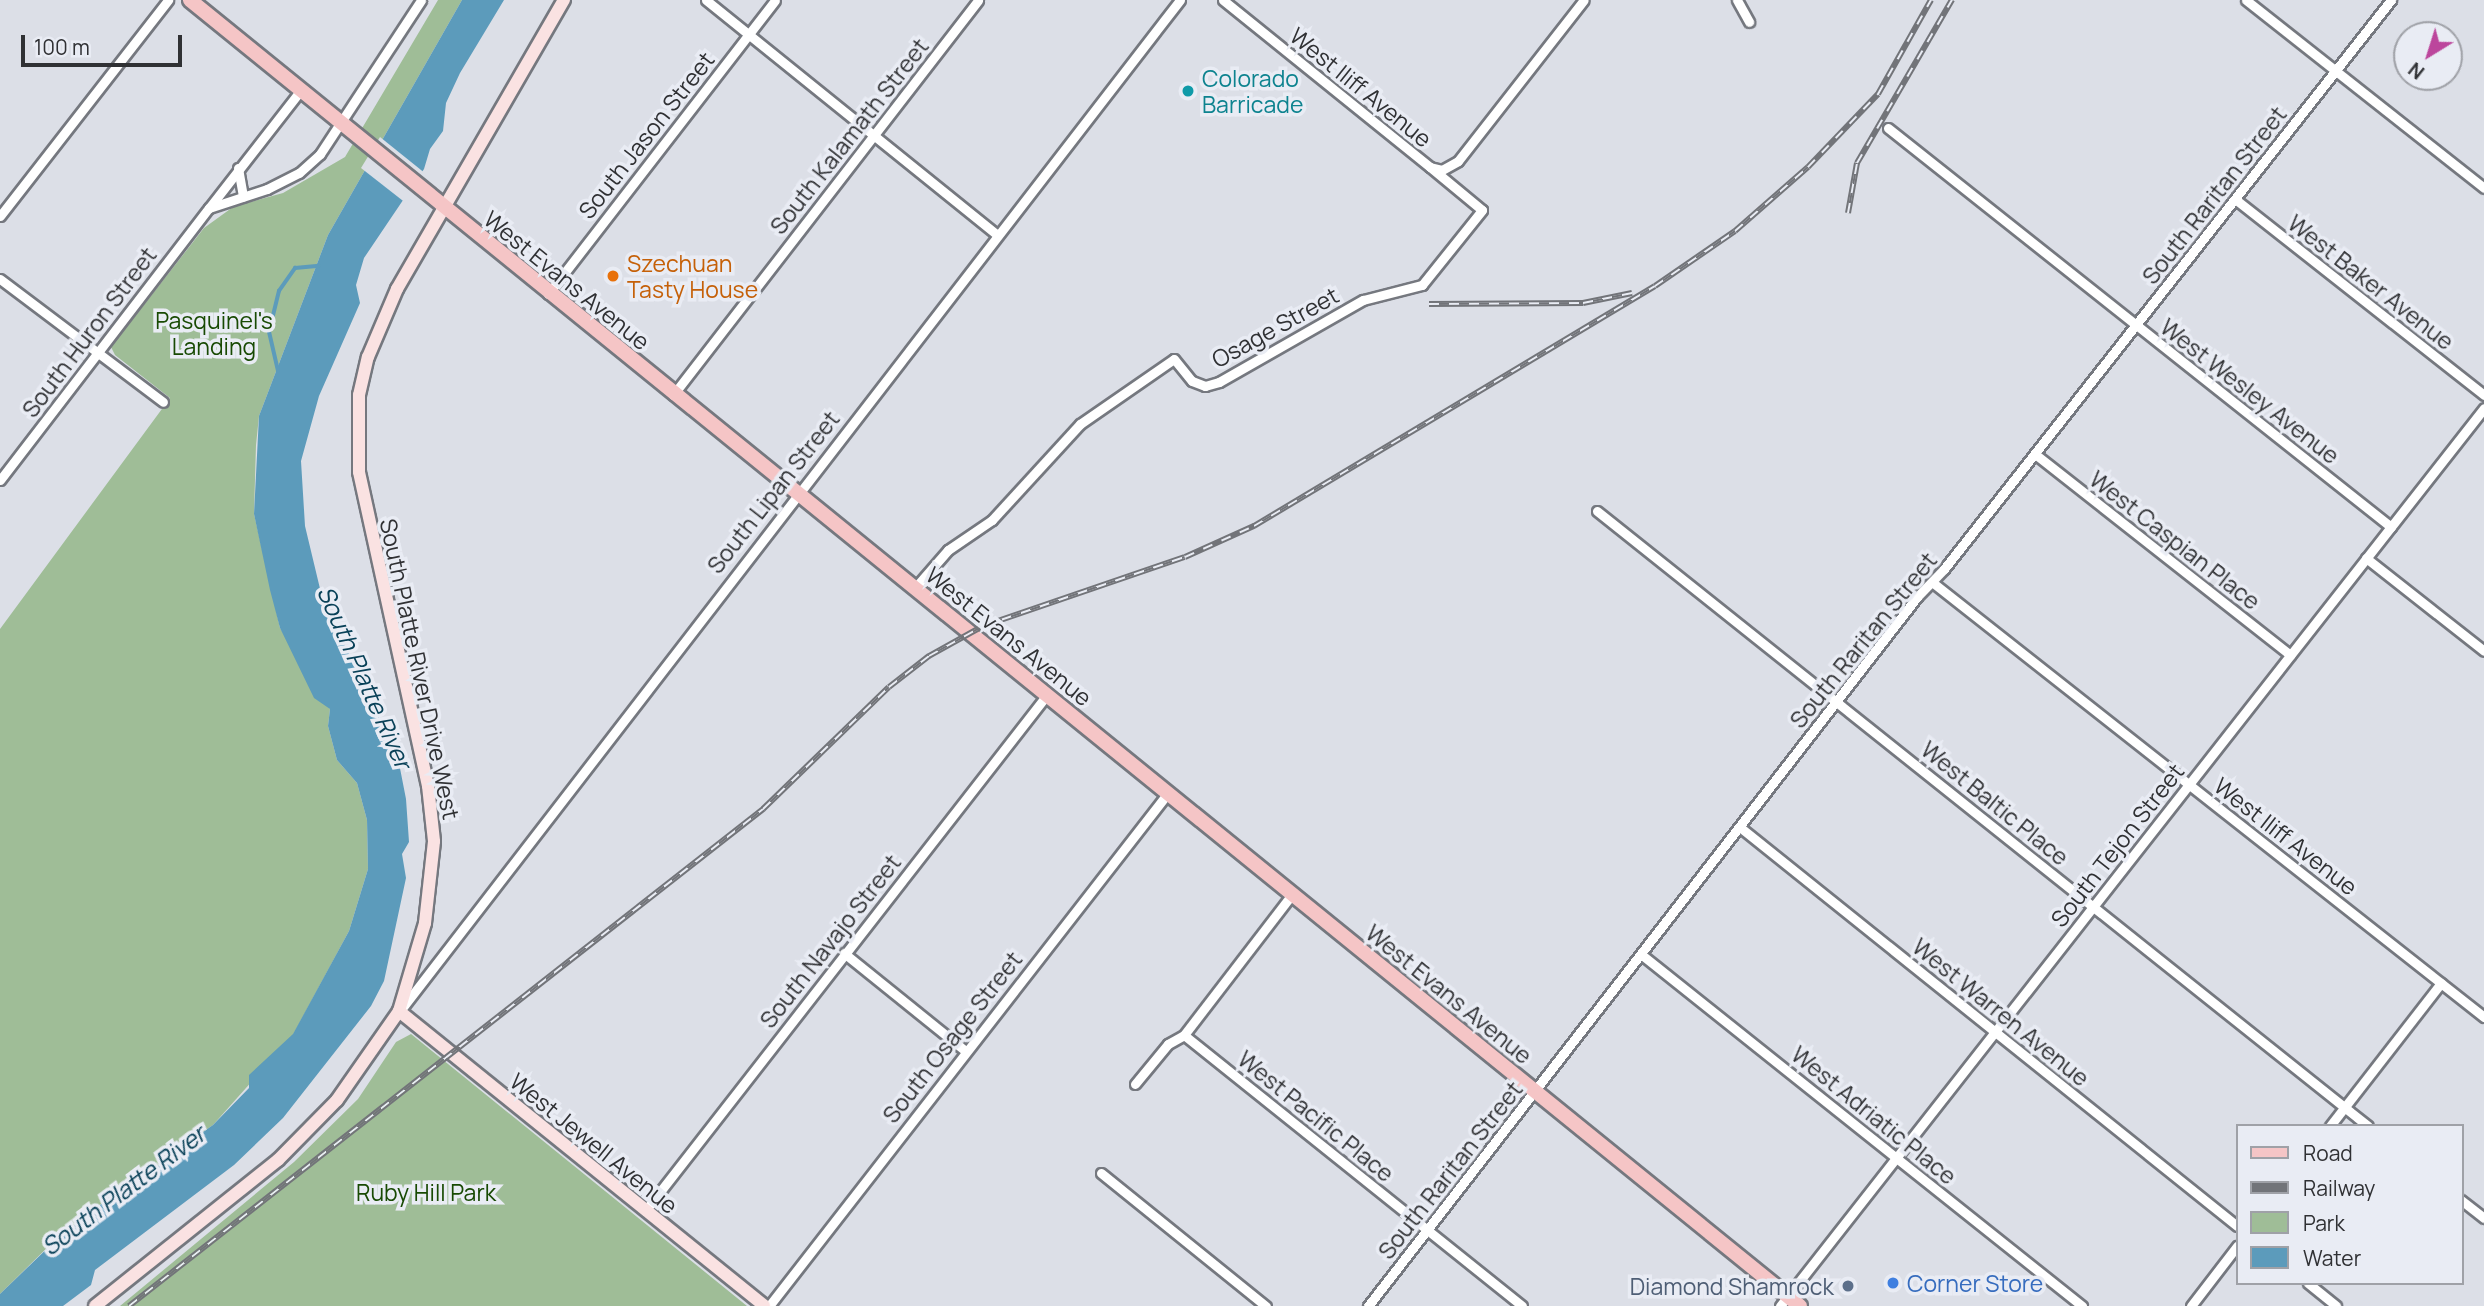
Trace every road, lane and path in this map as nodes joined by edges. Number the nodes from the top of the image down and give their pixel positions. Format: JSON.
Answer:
{"nodes":[{"id":1,"x":168,"y":0,"type":"edge"},
{"id":2,"x":190,"y":0,"type":"edge"},
{"id":3,"x":421,"y":0,"type":"edge"},
{"id":4,"x":564,"y":0,"type":"edge"},
{"id":5,"x":706,"y":0,"type":"edge"},
{"id":6,"x":775,"y":0,"type":"edge"},
{"id":7,"x":978,"y":0,"type":"edge"},
{"id":8,"x":1180,"y":0,"type":"edge"},
{"id":9,"x":1223,"y":0,"type":"edge"},
{"id":10,"x":1584,"y":0,"type":"edge"},
{"id":11,"x":1737,"y":0,"type":"edge"},
{"id":12,"x":2246,"y":0,"type":"edge"},
{"id":13,"x":2391,"y":0,"type":"edge"},
{"id":14,"x":1749,"y":22,"type":"dead end"},
{"id":15,"x":748,"y":34,"type":"junction"},
{"id":16,"x":2336,"y":71,"type":"junction"},
{"id":17,"x":300,"y":91,"type":"junction"},
{"id":18,"x":341,"y":125,"type":"junction"},
{"id":19,"x":1888,"y":128,"type":"dead end"},
{"id":20,"x":874,"y":136,"type":"junction"},
{"id":21,"x":1430,"y":167,"type":"junction"},
{"id":22,"x":238,"y":168,"type":"junction"},
{"id":23,"x":2484,"y":188,"type":"edge"},
{"id":24,"x":243,"y":197,"type":"junction"},
{"id":25,"x":2235,"y":199,"type":"junction"},
{"id":26,"x":209,"y":208,"type":"junction"},
{"id":27,"x":446,"y":211,"type":"junction"},
{"id":28,"x":0,"y":216,"type":"edge"},
{"id":29,"x":997,"y":235,"type":"junction"},
{"id":30,"x":0,"y":279,"type":"edge"},
{"id":31,"x":548,"y":294,"type":"junction"},
{"id":32,"x":2136,"y":325,"type":"junction"},
{"id":33,"x":98,"y":354,"type":"junction"},
{"id":34,"x":673,"y":395,"type":"junction"},
{"id":35,"x":2484,"y":395,"type":"edge"},
{"id":36,"x":163,"y":402,"type":"dead end"},
{"id":37,"x":2484,"y":408,"type":"edge"},
{"id":38,"x":2035,"y":454,"type":"junction"},
{"id":39,"x":0,"y":480,"type":"edge"},
{"id":40,"x":796,"y":494,"type":"junction"},
{"id":41,"x":1597,"y":511,"type":"dead end"},
{"id":42,"x":2391,"y":527,"type":"junction"},
{"id":43,"x":2366,"y":558,"type":"junction"},
{"id":44,"x":1932,"y":582,"type":"junction"},
{"id":45,"x":914,"y":589,"type":"junction"},
{"id":46,"x":2484,"y":651,"type":"edge"},
{"id":47,"x":2290,"y":655,"type":"junction"},
{"id":48,"x":1046,"y":696,"type":"junction"},
{"id":49,"x":1838,"y":701,"type":"junction"},
{"id":50,"x":2189,"y":784,"type":"junction"},
{"id":51,"x":1168,"y":793,"type":"junction"},
{"id":52,"x":1741,"y":828,"type":"junction"},
{"id":53,"x":1292,"y":894,"type":"junction"},
{"id":54,"x":2094,"y":906,"type":"junction"},
{"id":55,"x":844,"y":953,"type":"junction"},
{"id":56,"x":1642,"y":955,"type":"junction"},
{"id":57,"x":2441,"y":983,"type":"junction"},
{"id":58,"x":399,"y":1011,"type":"junction"},
{"id":59,"x":2484,"y":1017,"type":"edge"},
{"id":60,"x":1995,"y":1032,"type":"junction"},
{"id":61,"x":1184,"y":1035,"type":"junction"},
{"id":62,"x":964,"y":1050,"type":"junction"},
{"id":63,"x":1135,"y":1084,"type":"dead end"},
{"id":64,"x":1534,"y":1093,"type":"junction"},
{"id":65,"x":2345,"y":1107,"type":"junction"},
{"id":66,"x":2332,"y":1124,"type":"edge"},
{"id":67,"x":2366,"y":1124,"type":"edge"},
{"id":68,"x":1896,"y":1158,"type":"junction"},
{"id":69,"x":1101,"y":1173,"type":"dead end"},
{"id":70,"x":2463,"y":1202,"type":"edge"},
{"id":71,"x":645,"y":1211,"type":"junction"},
{"id":72,"x":2484,"y":1218,"type":"edge"},
{"id":73,"x":2236,"y":1225,"type":"edge"},
{"id":74,"x":1428,"y":1231,"type":"junction"},
{"id":75,"x":2236,"y":1247,"type":"edge"},
{"id":76,"x":2310,"y":1285,"type":"edge"},
{"id":77,"x":1784,"y":1301,"type":"edge"},
{"id":78,"x":95,"y":1306,"type":"edge"},
{"id":79,"x":766,"y":1306,"type":"edge"},
{"id":80,"x":1266,"y":1306,"type":"edge"},
{"id":81,"x":1368,"y":1306,"type":"edge"},
{"id":82,"x":1522,"y":1306,"type":"edge"},
{"id":83,"x":1800,"y":1306,"type":"edge"},
{"id":84,"x":2082,"y":1306,"type":"edge"},
{"id":85,"x":2191,"y":1306,"type":"edge"},
{"id":86,"x":2336,"y":1306,"type":"edge"}],
"edges":[{"from":1,"to":28,"type":"street"},
{"from":2,"to":17,"type":"main road","name":"West Evans Avenue"},
{"from":3,"to":18,"type":"street"},
{"from":4,"to":27,"type":"street","name":"South Platte River Drive West"},
{"from":5,"to":15,"type":"street"},
{"from":6,"to":15,"type":"street","name":"South Jason Street"},
{"from":7,"to":20,"type":"street","name":"South Kalamath Street"},
{"from":8,"to":29,"type":"street","name":"South Lipan Street"},
{"from":9,"to":21,"type":"street","name":"West Iliff Avenue"},
{"from":10,"to":21,"type":"street","name":"West Iliff Avenue"},
{"from":11,"to":14,"type":"street"},
{"from":12,"to":16,"type":"street"},
{"from":13,"to":16,"type":"street","name":"South Raritan Street"},
{"from":15,"to":20,"type":"street"},
{"from":15,"to":31,"type":"street","name":"South Jason Street"},
{"from":16,"to":23,"type":"street"},
{"from":16,"to":25,"type":"street","name":"South Raritan Street"},
{"from":17,"to":18,"type":"main road","name":"West Evans Avenue"},
{"from":17,"to":22,"type":"street","name":"South Huron Street"},
{"from":18,"to":24,"type":"street"},
{"from":18,"to":27,"type":"main road","name":"West Evans Avenue"},
{"from":19,"to":32,"type":"street","name":"West Wesley Avenue"},
{"from":20,"to":29,"type":"street"},
{"from":20,"to":34,"type":"street","name":"South Kalamath Street"},
{"from":21,"to":45,"type":"street","name":"Osage Street"},
{"from":22,"to":24,"type":"street"},
{"from":22,"to":26,"type":"street","name":"South Huron Street"},
{"from":24,"to":26,"type":"street"},
{"from":25,"to":32,"type":"street","name":"South Raritan Street"},
{"from":25,"to":35,"type":"street","name":"West Baker Avenue"},
{"from":26,"to":33,"type":"street","name":"South Huron Street"},
{"from":27,"to":31,"type":"main road","name":"West Evans Avenue"},
{"from":27,"to":58,"type":"street","name":"South Platte River Drive West"},
{"from":29,"to":40,"type":"street","name":"South Lipan Street"},
{"from":30,"to":33,"type":"street"},
{"from":31,"to":34,"type":"main road","name":"West Evans Avenue"},
{"from":32,"to":38,"type":"street","name":"South Raritan Street"},
{"from":32,"to":42,"type":"street","name":"West Wesley Avenue"},
{"from":33,"to":36,"type":"street"},
{"from":33,"to":39,"type":"street","name":"South Huron Street"},
{"from":34,"to":40,"type":"main road","name":"West Evans Avenue"},
{"from":37,"to":42,"type":"street","name":"South Tejon Street"},
{"from":38,"to":44,"type":"street","name":"South Raritan Street"},
{"from":38,"to":47,"type":"street","name":"West Caspian Place"},
{"from":40,"to":45,"type":"main road","name":"West Evans Avenue"},
{"from":40,"to":58,"type":"street","name":"South Lipan Street"},
{"from":41,"to":49,"type":"street","name":"West Baltic Place"},
{"from":42,"to":43,"type":"street","name":"South Tejon Street"},
{"from":43,"to":46,"type":"street"},
{"from":43,"to":47,"type":"street","name":"South Tejon Street"},
{"from":44,"to":49,"type":"street","name":"South Raritan Street"},
{"from":44,"to":50,"type":"street","name":"West Iliff Avenue"},
{"from":45,"to":48,"type":"main road","name":"West Evans Avenue"},
{"from":47,"to":50,"type":"street","name":"South Tejon Street"},
{"from":48,"to":51,"type":"main road","name":"West Evans Avenue"},
{"from":48,"to":55,"type":"street","name":"South Navajo Street"},
{"from":49,"to":52,"type":"street","name":"South Raritan Street"},
{"from":49,"to":54,"type":"street","name":"West Baltic Place"},
{"from":50,"to":54,"type":"street","name":"South Tejon Street"},
{"from":50,"to":57,"type":"street","name":"West Iliff Avenue"},
{"from":51,"to":53,"type":"main road","name":"West Evans Avenue"},
{"from":51,"to":62,"type":"street","name":"South Osage Street"},
{"from":52,"to":56,"type":"street","name":"South Raritan Street"},
{"from":52,"to":60,"type":"street","name":"West Warren Avenue"},
{"from":53,"to":61,"type":"street"},
{"from":53,"to":64,"type":"main road","name":"West Evans Avenue"},
{"from":54,"to":60,"type":"street","name":"South Tejon Street"},
{"from":54,"to":65,"type":"street","name":"West Baltic Place"},
{"from":55,"to":62,"type":"street"},
{"from":55,"to":71,"type":"street","name":"South Navajo Street"},
{"from":56,"to":64,"type":"street","name":"South Raritan Street"},
{"from":56,"to":68,"type":"street","name":"West Adriatic Place"},
{"from":57,"to":59,"type":"street","name":"West Iliff Avenue"},
{"from":57,"to":65,"type":"street"},
{"from":58,"to":71,"type":"street","name":"West Jewell Avenue"},
{"from":58,"to":78,"type":"street","name":"South Platte River Drive West"},
{"from":60,"to":68,"type":"street","name":"South Tejon Street"},
{"from":60,"to":73,"type":"street","name":"West Warren Avenue"},
{"from":61,"to":63,"type":"street"},
{"from":61,"to":74,"type":"street","name":"West Pacific Place"},
{"from":62,"to":79,"type":"street","name":"South Osage Street"},
{"from":64,"to":74,"type":"street","name":"South Raritan Street"},
{"from":64,"to":77,"type":"main road","name":"West Evans Avenue"},
{"from":65,"to":66,"type":"street"},
{"from":65,"to":67,"type":"street","name":"West Baltic Place"},
{"from":68,"to":77,"type":"street","name":"South Tejon Street"},
{"from":68,"to":84,"type":"street","name":"West Adriatic Place"},
{"from":69,"to":80,"type":"street"},
{"from":70,"to":72,"type":"street"},
{"from":71,"to":79,"type":"street","name":"West Jewell Avenue"},
{"from":74,"to":81,"type":"street","name":"South Raritan Street"},
{"from":74,"to":82,"type":"street","name":"West Pacific Place"},
{"from":75,"to":85,"type":"street"},
{"from":76,"to":86,"type":"street"},
{"from":77,"to":83,"type":"main road","name":"West Evans Avenue"}]}
